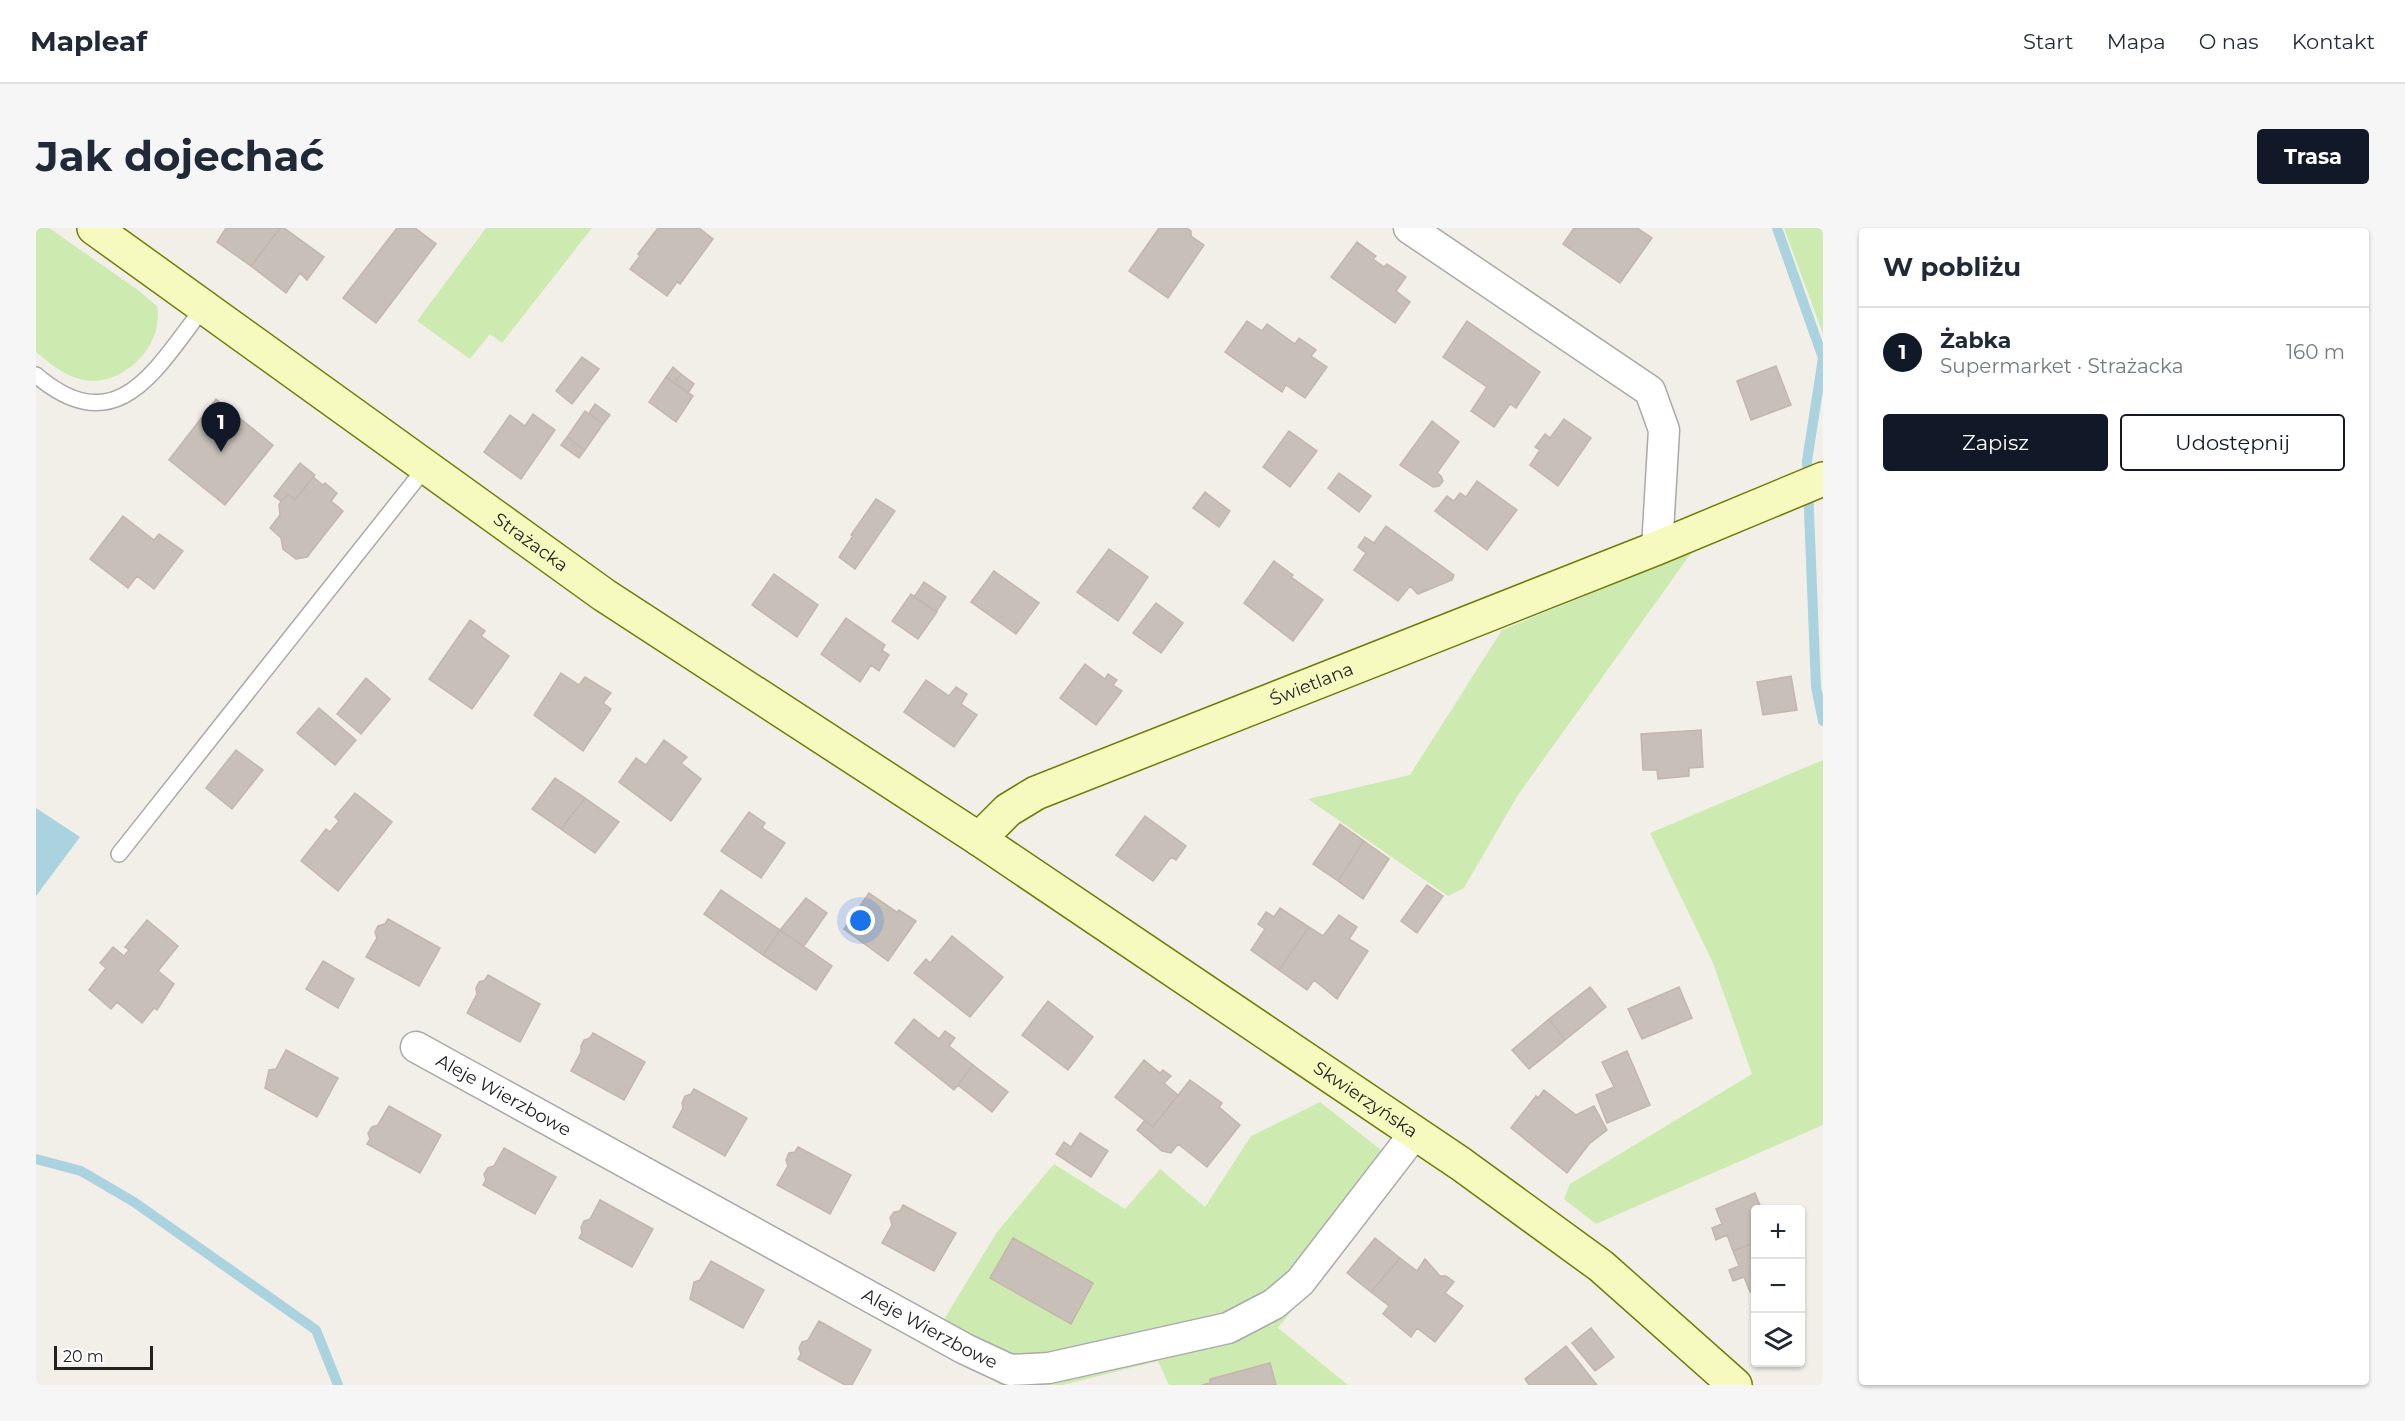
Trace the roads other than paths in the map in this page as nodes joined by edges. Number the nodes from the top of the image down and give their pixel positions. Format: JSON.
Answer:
{"nodes":[{"id":1,"x":94,"y":228,"type":"edge"},
{"id":2,"x":1409,"y":228,"type":"edge"},
{"id":3,"x":204,"y":307,"type":"junction"},
{"id":4,"x":36,"y":375,"type":"edge"},
{"id":5,"x":426,"y":467,"type":"junction"},
{"id":6,"x":1813,"y":483,"type":"edge"},
{"id":7,"x":1658,"y":548,"type":"junction"},
{"id":8,"x":979,"y":839,"type":"junction"},
{"id":9,"x":119,"y":854,"type":"dead end"},
{"id":10,"x":416,"y":1047,"type":"dead end"},
{"id":11,"x":1415,"y":1133,"type":"junction"},
{"id":12,"x":1735,"y":1385,"type":"edge"}],
"edges":[{"from":1,"to":3,"type":"street","name":"Strażacka"},
{"from":2,"to":7,"type":"street"},
{"from":3,"to":4,"type":"lane"},
{"from":3,"to":5,"type":"street","name":"Strażacka"},
{"from":5,"to":8,"type":"street","name":"Strażacka"},
{"from":5,"to":9,"type":"lane"},
{"from":6,"to":7,"type":"street","name":"Świetlana"},
{"from":7,"to":8,"type":"street","name":"Świetlana"},
{"from":8,"to":11,"type":"street","name":"Skwierzyńska"},
{"from":10,"to":11,"type":"street","name":"Aleje Wierzbowe"},
{"from":11,"to":12,"type":"street","name":"Skwierzyńska"}]}
